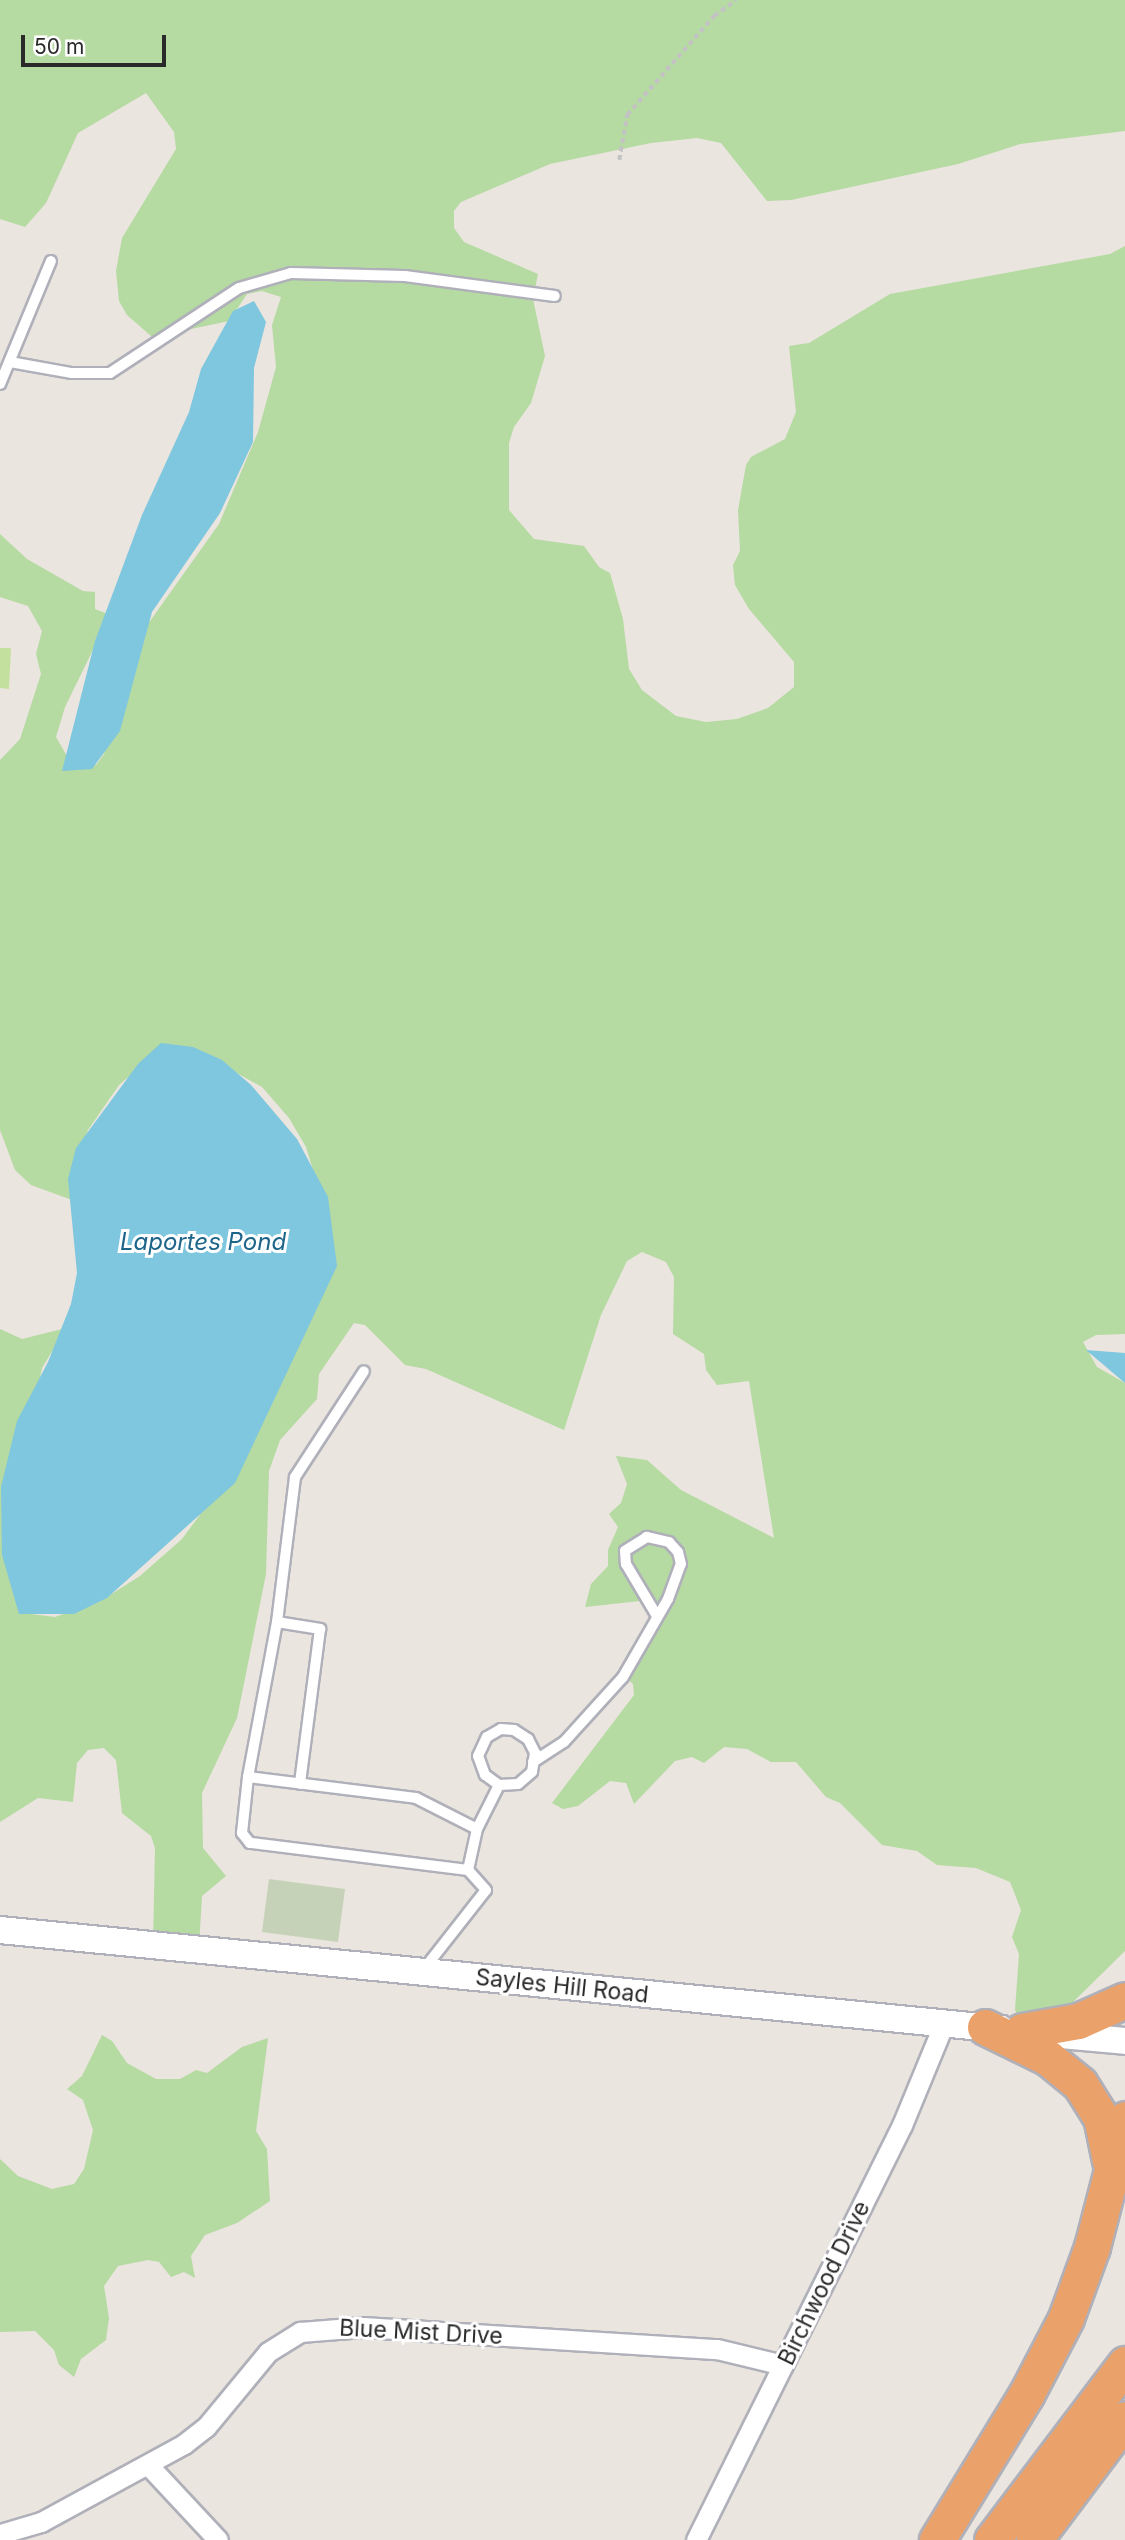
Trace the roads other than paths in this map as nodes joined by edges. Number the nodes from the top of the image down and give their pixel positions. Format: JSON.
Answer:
{"nodes":[{"id":1,"x":51,"y":261,"type":"dead end"},
{"id":2,"x":555,"y":296,"type":"dead end"},
{"id":3,"x":10,"y":362,"type":"junction"},
{"id":4,"x":0,"y":384,"type":"edge"},
{"id":5,"x":364,"y":1371,"type":"dead end"},
{"id":6,"x":657,"y":1616,"type":"junction"},
{"id":7,"x":277,"y":1622,"type":"junction"},
{"id":8,"x":533,"y":1762,"type":"junction"},
{"id":9,"x":248,"y":1777,"type":"junction"},
{"id":10,"x":300,"y":1784,"type":"junction"},
{"id":11,"x":499,"y":1785,"type":"junction"},
{"id":12,"x":477,"y":1829,"type":"junction"},
{"id":13,"x":468,"y":1870,"type":"junction"},
{"id":14,"x":0,"y":1930,"type":"edge"},
{"id":15,"x":422,"y":1972,"type":"junction"},
{"id":16,"x":1125,"y":2000,"type":"edge"},
{"id":17,"x":944,"y":2023,"type":"junction"},
{"id":18,"x":985,"y":2027,"type":"junction"},
{"id":19,"x":1022,"y":2031,"type":"junction"},
{"id":20,"x":1125,"y":2041,"type":"edge"},
{"id":21,"x":1125,"y":2119,"type":"edge"},
{"id":22,"x":1107,"y":2193,"type":"junction"},
{"id":23,"x":1125,"y":2364,"type":"edge"},
{"id":24,"x":783,"y":2365,"type":"junction"},
{"id":25,"x":1125,"y":2419,"type":"edge"},
{"id":26,"x":149,"y":2466,"type":"junction"},
{"id":27,"x":0,"y":2534,"type":"edge"},
{"id":28,"x":218,"y":2540,"type":"edge"},
{"id":29,"x":696,"y":2540,"type":"edge"},
{"id":30,"x":937,"y":2540,"type":"edge"},
{"id":31,"x":992,"y":2540,"type":"edge"},
{"id":32,"x":1034,"y":2540,"type":"edge"}],
"edges":[{"from":1,"to":3,"type":"lane"},
{"from":2,"to":3,"type":"lane"},
{"from":3,"to":4,"type":"lane"},
{"from":5,"to":7,"type":"lane"},
{"from":6,"to":6,"type":"lane"},
{"from":6,"to":8,"type":"lane"},
{"from":7,"to":9,"type":"lane"},
{"from":7,"to":10,"type":"lane"},
{"from":8,"to":11,"type":"lane"},
{"from":8,"to":11,"type":"lane"},
{"from":9,"to":10,"type":"lane"},
{"from":9,"to":13,"type":"lane"},
{"from":10,"to":12,"type":"lane"},
{"from":11,"to":12,"type":"lane"},
{"from":12,"to":13,"type":"lane"},
{"from":13,"to":15,"type":"lane"},
{"from":14,"to":15,"type":"main road","name":"Sayles Hill Road"},
{"from":15,"to":17,"type":"main road","name":"Sayles Hill Road"},
{"from":16,"to":19,"type":"highway"},
{"from":17,"to":18,"type":"main road","name":"Sayles Hill Road"},
{"from":17,"to":24,"type":"street","name":"Birchwood Drive"},
{"from":18,"to":19,"type":"main road","name":"Sayles Hill Road"},
{"from":18,"to":22,"type":"highway"},
{"from":19,"to":20,"type":"main road","name":"Sayles Hill Road"},
{"from":21,"to":22,"type":"highway"},
{"from":22,"to":30,"type":"highway"},
{"from":23,"to":31,"type":"highway"},
{"from":24,"to":26,"type":"street","name":"Blue Mist Drive"},
{"from":24,"to":29,"type":"street","name":"Birchwood Drive"},
{"from":25,"to":32,"type":"highway"},
{"from":26,"to":27,"type":"street","name":"Blue Mist Drive"},
{"from":26,"to":28,"type":"street"}]}
